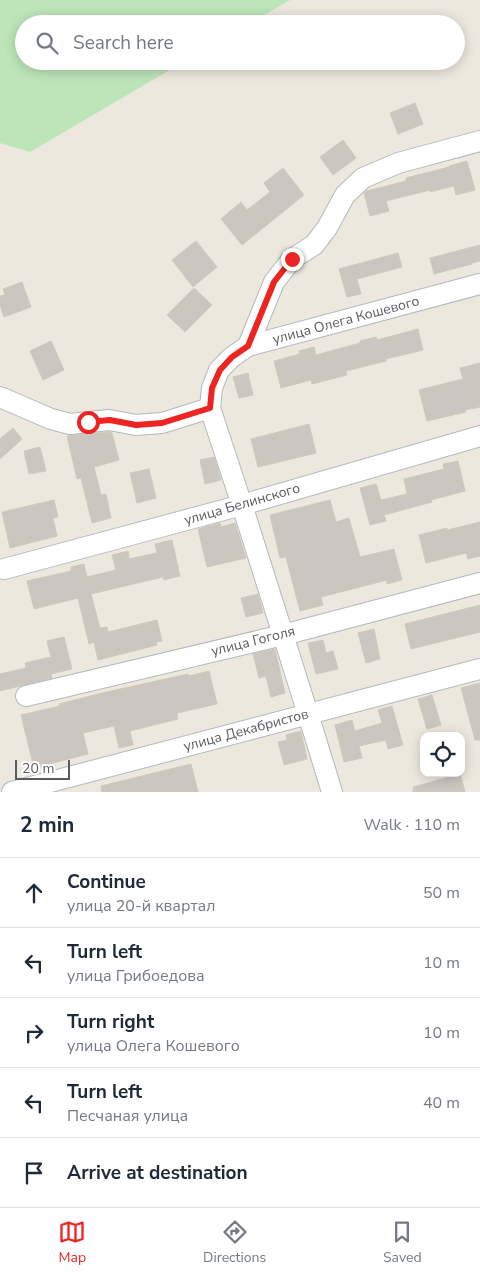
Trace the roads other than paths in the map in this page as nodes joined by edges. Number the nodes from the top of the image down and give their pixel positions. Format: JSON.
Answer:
{"nodes":[{"id":1,"x":480,"y":141,"type":"edge"},
{"id":2,"x":480,"y":284,"type":"edge"},
{"id":3,"x":248,"y":346,"type":"junction"},
{"id":4,"x":0,"y":397,"type":"edge"},
{"id":5,"x":210,"y":408,"type":"junction"},
{"id":6,"x":480,"y":436,"type":"edge"},
{"id":7,"x":242,"y":505,"type":"junction"},
{"id":8,"x":4,"y":568,"type":"dead end"},
{"id":9,"x":480,"y":583,"type":"edge"},
{"id":10,"x":283,"y":635,"type":"junction"},
{"id":11,"x":480,"y":669,"type":"edge"},
{"id":12,"x":26,"y":696,"type":"dead end"},
{"id":13,"x":308,"y":714,"type":"junction"},
{"id":14,"x":12,"y":792,"type":"edge"},
{"id":15,"x":332,"y":792,"type":"edge"}],
"edges":[{"from":1,"to":3,"type":"street"},
{"from":2,"to":3,"type":"street","name":"улица Олега Кошевого"},
{"from":3,"to":5,"type":"street","name":"улица Олега Кошевого"},
{"from":4,"to":5,"type":"street"},
{"from":5,"to":7,"type":"street"},
{"from":6,"to":7,"type":"street","name":"улица Белинского"},
{"from":7,"to":8,"type":"street","name":"улица Белинского"},
{"from":7,"to":10,"type":"street"},
{"from":9,"to":10,"type":"street","name":"улица Гоголя"},
{"from":10,"to":12,"type":"street","name":"улица Гоголя"},
{"from":10,"to":13,"type":"street"},
{"from":11,"to":13,"type":"street","name":"улица Декабристов"},
{"from":13,"to":14,"type":"street","name":"улица Декабристов"},
{"from":13,"to":15,"type":"street"}]}
